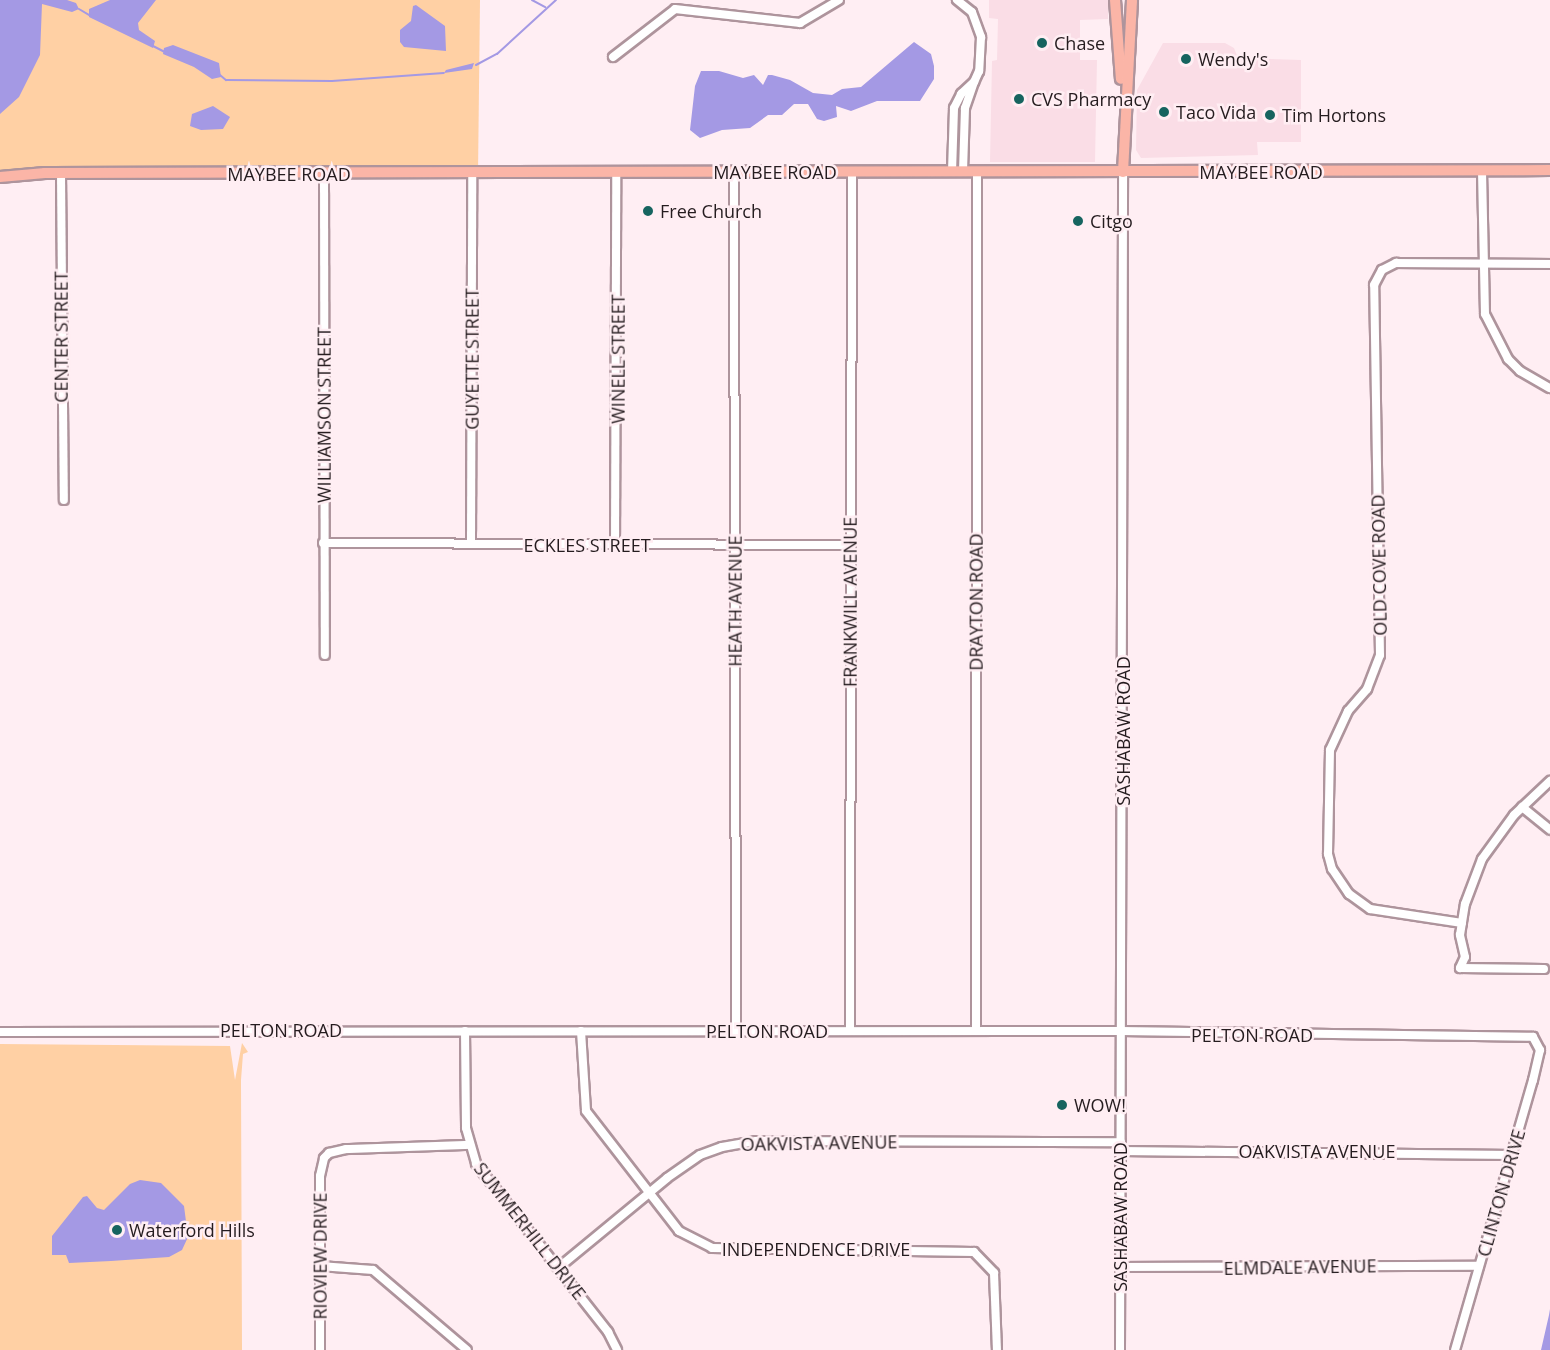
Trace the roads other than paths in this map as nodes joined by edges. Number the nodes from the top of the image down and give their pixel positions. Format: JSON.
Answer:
{"nodes":[{"id":1,"x":839,"y":0,"type":"edge"},
{"id":2,"x":957,"y":0,"type":"edge"},
{"id":3,"x":1115,"y":0,"type":"edge"},
{"id":4,"x":1132,"y":0,"type":"edge"},
{"id":5,"x":673,"y":4,"type":"edge"},
{"id":6,"x":613,"y":57,"type":"dead end"},
{"id":7,"x":974,"y":82,"type":"junction"},
{"id":8,"x":1124,"y":112,"type":"junction"},
{"id":9,"x":953,"y":118,"type":"junction"},
{"id":10,"x":964,"y":119,"type":"junction"},
{"id":11,"x":1550,"y":170,"type":"edge"},
{"id":12,"x":734,"y":171,"type":"junction"},
{"id":13,"x":1482,"y":171,"type":"junction"},
{"id":14,"x":852,"y":172,"type":"junction"},
{"id":15,"x":957,"y":172,"type":"junction"},
{"id":16,"x":977,"y":172,"type":"junction"},
{"id":17,"x":1123,"y":172,"type":"junction"},
{"id":18,"x":616,"y":173,"type":"junction"},
{"id":19,"x":61,"y":174,"type":"junction"},
{"id":20,"x":324,"y":174,"type":"junction"},
{"id":21,"x":472,"y":174,"type":"junction"},
{"id":22,"x":0,"y":177,"type":"edge"},
{"id":23,"x":1482,"y":262,"type":"junction"},
{"id":24,"x":1550,"y":264,"type":"edge"},
{"id":25,"x":1550,"y":388,"type":"edge"},
{"id":26,"x":64,"y":500,"type":"dead end"},
{"id":27,"x":323,"y":543,"type":"junction"},
{"id":28,"x":471,"y":543,"type":"junction"},
{"id":29,"x":615,"y":544,"type":"junction"},
{"id":30,"x":850,"y":545,"type":"junction"},
{"id":31,"x":735,"y":546,"type":"junction"},
{"id":32,"x":325,"y":655,"type":"dead end"},
{"id":33,"x":1550,"y":781,"type":"edge"},
{"id":34,"x":1522,"y":807,"type":"junction"},
{"id":35,"x":1550,"y":830,"type":"edge"},
{"id":36,"x":1462,"y":923,"type":"junction"},
{"id":37,"x":1544,"y":969,"type":"dead end"},
{"id":38,"x":465,"y":1031,"type":"junction"},
{"id":39,"x":581,"y":1031,"type":"junction"},
{"id":40,"x":736,"y":1031,"type":"junction"},
{"id":41,"x":850,"y":1031,"type":"junction"},
{"id":42,"x":0,"y":1032,"type":"edge"},
{"id":43,"x":976,"y":1032,"type":"junction"},
{"id":44,"x":1121,"y":1032,"type":"junction"},
{"id":45,"x":1533,"y":1037,"type":"joint"},
{"id":46,"x":468,"y":1145,"type":"junction"},
{"id":47,"x":1121,"y":1147,"type":"junction"},
{"id":48,"x":1513,"y":1155,"type":"junction"},
{"id":49,"x":649,"y":1195,"type":"junction"},
{"id":50,"x":320,"y":1266,"type":"junction"},
{"id":51,"x":1479,"y":1266,"type":"junction"},
{"id":52,"x":1120,"y":1267,"type":"junction"},
{"id":53,"x":558,"y":1268,"type":"junction"},
{"id":54,"x":320,"y":1350,"type":"edge"},
{"id":55,"x":467,"y":1350,"type":"edge"},
{"id":56,"x":617,"y":1350,"type":"edge"},
{"id":57,"x":997,"y":1350,"type":"edge"},
{"id":58,"x":1120,"y":1350,"type":"edge"},
{"id":59,"x":1455,"y":1350,"type":"edge"}],
"edges":[{"from":1,"to":5,"type":"street"},
{"from":2,"to":7,"type":"street"},
{"from":3,"to":8,"type":"main road","name":"SASHABAW ROAD"},
{"from":4,"to":8,"type":"main road","name":"SASHABAW ROAD"},
{"from":5,"to":6,"type":"street"},
{"from":7,"to":9,"type":"street"},
{"from":7,"to":10,"type":"street"},
{"from":8,"to":17,"type":"main road","name":"SASHABAW ROAD"},
{"from":9,"to":10,"type":"street"},
{"from":9,"to":15,"type":"street"},
{"from":10,"to":15,"type":"street"},
{"from":11,"to":13,"type":"main road","name":"MAYBEE ROAD"},
{"from":12,"to":14,"type":"main road","name":"MAYBEE ROAD"},
{"from":12,"to":18,"type":"main road","name":"MAYBEE ROAD"},
{"from":12,"to":31,"type":"street","name":"HEATH AVENUE"},
{"from":13,"to":17,"type":"main road","name":"MAYBEE ROAD"},
{"from":13,"to":23,"type":"street"},
{"from":14,"to":15,"type":"main road","name":"MAYBEE ROAD"},
{"from":14,"to":30,"type":"street","name":"FRANKWILL AVENUE"},
{"from":15,"to":16,"type":"main road","name":"MAYBEE ROAD"},
{"from":16,"to":17,"type":"main road","name":"MAYBEE ROAD"},
{"from":16,"to":43,"type":"street","name":"DRAYTON ROAD"},
{"from":17,"to":44,"type":"street","name":"SASHABAW ROAD"},
{"from":18,"to":21,"type":"main road","name":"MAYBEE ROAD"},
{"from":18,"to":29,"type":"street","name":"WINELL STREET"},
{"from":19,"to":20,"type":"main road","name":"MAYBEE ROAD"},
{"from":19,"to":22,"type":"main road","name":"MAYBEE ROAD"},
{"from":19,"to":26,"type":"street","name":"CENTER STREET"},
{"from":20,"to":21,"type":"main road","name":"MAYBEE ROAD"},
{"from":20,"to":27,"type":"street","name":"WILLIAMSON STREET"},
{"from":21,"to":28,"type":"street","name":"GUYETTE STREET"},
{"from":23,"to":24,"type":"street","name":"OLD COVE ROAD"},
{"from":23,"to":25,"type":"street"},
{"from":23,"to":36,"type":"street","name":"OLD COVE ROAD"},
{"from":27,"to":28,"type":"street","name":"ECKLES STREET"},
{"from":27,"to":32,"type":"street","name":"WILLIAMSON STREET"},
{"from":28,"to":29,"type":"street","name":"ECKLES STREET"},
{"from":29,"to":31,"type":"street","name":"ECKLES STREET"},
{"from":30,"to":31,"type":"street","name":"ECKLES STREET"},
{"from":30,"to":41,"type":"street","name":"FRANKWILL AVENUE"},
{"from":31,"to":40,"type":"street","name":"HEATH AVENUE"},
{"from":33,"to":34,"type":"street"},
{"from":34,"to":35,"type":"street"},
{"from":34,"to":36,"type":"street"},
{"from":36,"to":37,"type":"street"},
{"from":38,"to":39,"type":"street","name":"PELTON ROAD"},
{"from":38,"to":42,"type":"street","name":"PELTON ROAD"},
{"from":38,"to":46,"type":"street","name":"SUMMERHILL DRIVE"},
{"from":39,"to":40,"type":"street","name":"PELTON ROAD"},
{"from":39,"to":49,"type":"street","name":"INDEPENDENCE DRIVE"},
{"from":40,"to":41,"type":"street","name":"PELTON ROAD"},
{"from":41,"to":43,"type":"street","name":"PELTON ROAD"},
{"from":43,"to":44,"type":"street","name":"PELTON ROAD"},
{"from":44,"to":45,"type":"street","name":"PELTON ROAD"},
{"from":44,"to":47,"type":"street","name":"SASHABAW ROAD"},
{"from":45,"to":48,"type":"street","name":"CLINTON DRIVE"},
{"from":46,"to":50,"type":"street","name":"RIOVIEW DRIVE"},
{"from":46,"to":53,"type":"street","name":"SUMMERHILL DRIVE"},
{"from":47,"to":48,"type":"street","name":"OAKVISTA AVENUE"},
{"from":47,"to":49,"type":"street","name":"OAKVISTA AVENUE"},
{"from":47,"to":52,"type":"street","name":"SASHABAW ROAD"},
{"from":48,"to":51,"type":"street","name":"CLINTON DRIVE"},
{"from":49,"to":53,"type":"street","name":"OAKVISTA AVENUE"},
{"from":49,"to":57,"type":"street","name":"INDEPENDENCE DRIVE"},
{"from":50,"to":54,"type":"street","name":"RIOVIEW DRIVE"},
{"from":50,"to":55,"type":"street"},
{"from":51,"to":52,"type":"street","name":"ELMDALE AVENUE"},
{"from":51,"to":59,"type":"street","name":"CLINTON DRIVE"},
{"from":52,"to":58,"type":"street","name":"SASHABAW ROAD"},
{"from":53,"to":56,"type":"street","name":"SUMMERHILL DRIVE"}]}
